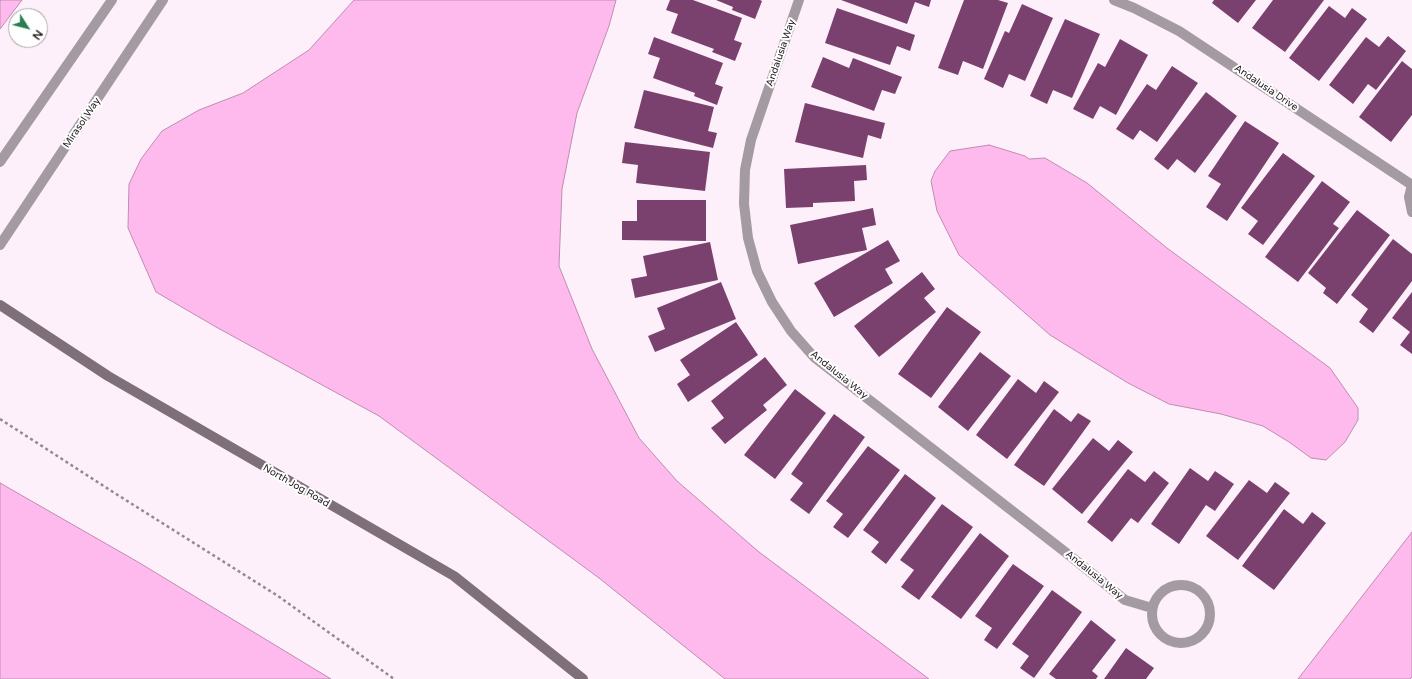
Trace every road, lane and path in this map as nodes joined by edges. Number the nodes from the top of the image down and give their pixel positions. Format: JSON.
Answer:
{"nodes":[{"id":1,"x":112,"y":0,"type":"edge"},
{"id":2,"x":163,"y":0,"type":"edge"},
{"id":3,"x":799,"y":0,"type":"edge"},
{"id":4,"x":1114,"y":0,"type":"edge"},
{"id":5,"x":0,"y":162,"type":"edge"},
{"id":6,"x":1412,"y":185,"type":"edge"},
{"id":7,"x":1412,"y":212,"type":"edge"},
{"id":8,"x":0,"y":245,"type":"edge"},
{"id":9,"x":0,"y":305,"type":"edge"},
{"id":10,"x":0,"y":419,"type":"edge"},
{"id":11,"x":1152,"y":608,"type":"junction"},
{"id":12,"x":394,"y":679,"type":"edge"},
{"id":13,"x":583,"y":679,"type":"edge"}],
"edges":[{"from":1,"to":5,"type":"street"},
{"from":2,"to":8,"type":"street","name":"Mirasol Way"},
{"from":3,"to":11,"type":"street","name":"Andalusia Way"},
{"from":4,"to":6,"type":"street","name":"Andalusia Drive"},
{"from":6,"to":7,"type":"street","name":"Andalusia Drive"},
{"from":9,"to":13,"type":"street","name":"North Jog Road"},
{"from":10,"to":12,"type":"path"},
{"from":11,"to":11,"type":"street"}]}
